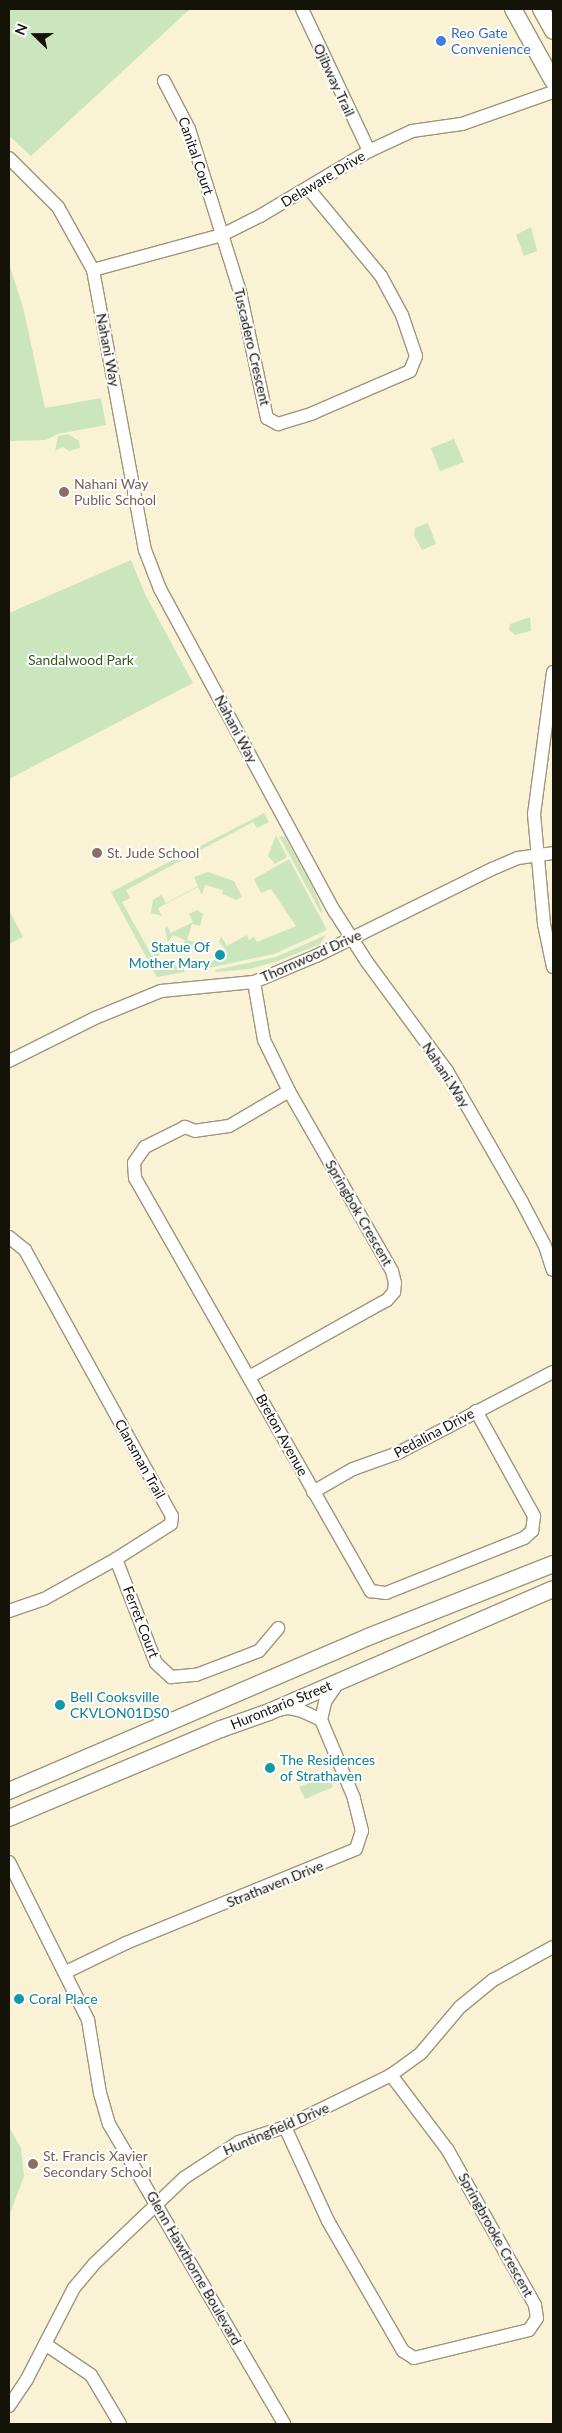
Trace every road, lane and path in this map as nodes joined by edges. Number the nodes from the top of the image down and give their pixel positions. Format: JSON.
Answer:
{"nodes":[{"id":1,"x":302,"y":9,"type":"edge"},
{"id":2,"x":514,"y":9,"type":"edge"},
{"id":3,"x":541,"y":9,"type":"edge"},
{"id":4,"x":553,"y":31,"type":"edge"},
{"id":5,"x":164,"y":80,"type":"dead end"},
{"id":6,"x":553,"y":81,"type":"edge"},
{"id":7,"x":553,"y":92,"type":"edge"},
{"id":8,"x":369,"y":151,"type":"junction"},
{"id":9,"x":9,"y":158,"type":"edge"},
{"id":10,"x":308,"y":188,"type":"junction"},
{"id":11,"x":222,"y":235,"type":"junction"},
{"id":12,"x":93,"y":270,"type":"junction"},
{"id":13,"x":553,"y":672,"type":"edge"},
{"id":14,"x":538,"y":853,"type":"junction"},
{"id":15,"x":553,"y":853,"type":"edge"},
{"id":16,"x":352,"y":938,"type":"junction"},
{"id":17,"x":553,"y":967,"type":"edge"},
{"id":18,"x":254,"y":982,"type":"junction"},
{"id":19,"x":9,"y":1062,"type":"edge"},
{"id":20,"x":289,"y":1091,"type":"junction"},
{"id":21,"x":9,"y":1237,"type":"edge"},
{"id":22,"x":553,"y":1270,"type":"edge"},
{"id":23,"x":553,"y":1372,"type":"edge"},
{"id":24,"x":249,"y":1376,"type":"junction"},
{"id":25,"x":476,"y":1411,"type":"junction"},
{"id":26,"x":313,"y":1492,"type":"junction"},
{"id":27,"x":116,"y":1559,"type":"junction"},
{"id":28,"x":553,"y":1564,"type":"edge"},
{"id":29,"x":553,"y":1589,"type":"edge"},
{"id":30,"x":9,"y":1611,"type":"edge"},
{"id":31,"x":278,"y":1628,"type":"dead end"},
{"id":32,"x":341,"y":1680,"type":"junction"},
{"id":33,"x":269,"y":1712,"type":"junction"},
{"id":34,"x":321,"y":1720,"type":"junction"},
{"id":35,"x":9,"y":1791,"type":"edge"},
{"id":36,"x":9,"y":1818,"type":"edge"},
{"id":37,"x":9,"y":1862,"type":"edge"},
{"id":38,"x":553,"y":1947,"type":"edge"},
{"id":39,"x":66,"y":1972,"type":"junction"},
{"id":40,"x":390,"y":2075,"type":"junction"},
{"id":41,"x":285,"y":2127,"type":"junction"},
{"id":42,"x":157,"y":2202,"type":"junction"},
{"id":43,"x":45,"y":2344,"type":"junction"},
{"id":44,"x":9,"y":2406,"type":"edge"},
{"id":45,"x":120,"y":2424,"type":"edge"},
{"id":46,"x":284,"y":2424,"type":"edge"}],
"edges":[{"from":1,"to":8,"type":"street","name":"Ojibway Trail"},
{"from":2,"to":6,"type":"main road"},
{"from":3,"to":4,"type":"main road"},
{"from":5,"to":11,"type":"street","name":"Canital Court"},
{"from":7,"to":8,"type":"street","name":"Delaware Drive"},
{"from":8,"to":10,"type":"street","name":"Delaware Drive"},
{"from":9,"to":12,"type":"street","name":"Nahani Way"},
{"from":10,"to":11,"type":"street","name":"Delaware Drive"},
{"from":10,"to":11,"type":"street","name":"Tuscadero Crescent"},
{"from":11,"to":12,"type":"street","name":"Delaware Drive"},
{"from":12,"to":16,"type":"street","name":"Nahani Way"},
{"from":13,"to":14,"type":"street"},
{"from":14,"to":15,"type":"street","name":"Thornwood Drive"},
{"from":14,"to":16,"type":"street","name":"Thornwood Drive"},
{"from":14,"to":17,"type":"street"},
{"from":16,"to":18,"type":"street","name":"Thornwood Drive"},
{"from":16,"to":22,"type":"street","name":"Nahani Way"},
{"from":18,"to":19,"type":"street","name":"Thornwood Drive"},
{"from":18,"to":20,"type":"street","name":"Springbok Crescent"},
{"from":20,"to":24,"type":"street","name":"Springbok Crescent"},
{"from":20,"to":24,"type":"street","name":"Breton Avenue"},
{"from":21,"to":27,"type":"street","name":"Clansman Trail"},
{"from":23,"to":25,"type":"street","name":"Pedalina Drive"},
{"from":24,"to":26,"type":"street","name":"Breton Avenue"},
{"from":25,"to":26,"type":"street","name":"Pedalina Drive"},
{"from":25,"to":26,"type":"street","name":"Breton Avenue"},
{"from":27,"to":30,"type":"street","name":"Clansman Trail"},
{"from":27,"to":31,"type":"street","name":"Ferret Court"},
{"from":28,"to":35,"type":"main road","name":"Hurontario Street"},
{"from":29,"to":32,"type":"main road","name":"Hurontario Street"},
{"from":32,"to":33,"type":"main road","name":"Hurontario Street"},
{"from":32,"to":34,"type":"street"},
{"from":33,"to":34,"type":"street"},
{"from":33,"to":36,"type":"main road","name":"Hurontario Street"},
{"from":34,"to":39,"type":"street","name":"Strathaven Drive"},
{"from":37,"to":39,"type":"street","name":"Glenn Hawthorne Boulevard"},
{"from":38,"to":40,"type":"street","name":"Huntingfield Drive"},
{"from":39,"to":42,"type":"street","name":"Glenn Hawthorne Boulevard"},
{"from":40,"to":41,"type":"street","name":"Huntingfield Drive"},
{"from":40,"to":41,"type":"street","name":"Springbrooke Crescent"},
{"from":41,"to":42,"type":"street","name":"Huntingfield Drive"},
{"from":42,"to":43,"type":"street","name":"Huntingfield Drive"},
{"from":42,"to":46,"type":"street","name":"Glenn Hawthorne Boulevard"},
{"from":43,"to":44,"type":"street","name":"Huntingfield Drive"},
{"from":43,"to":45,"type":"street"}]}
